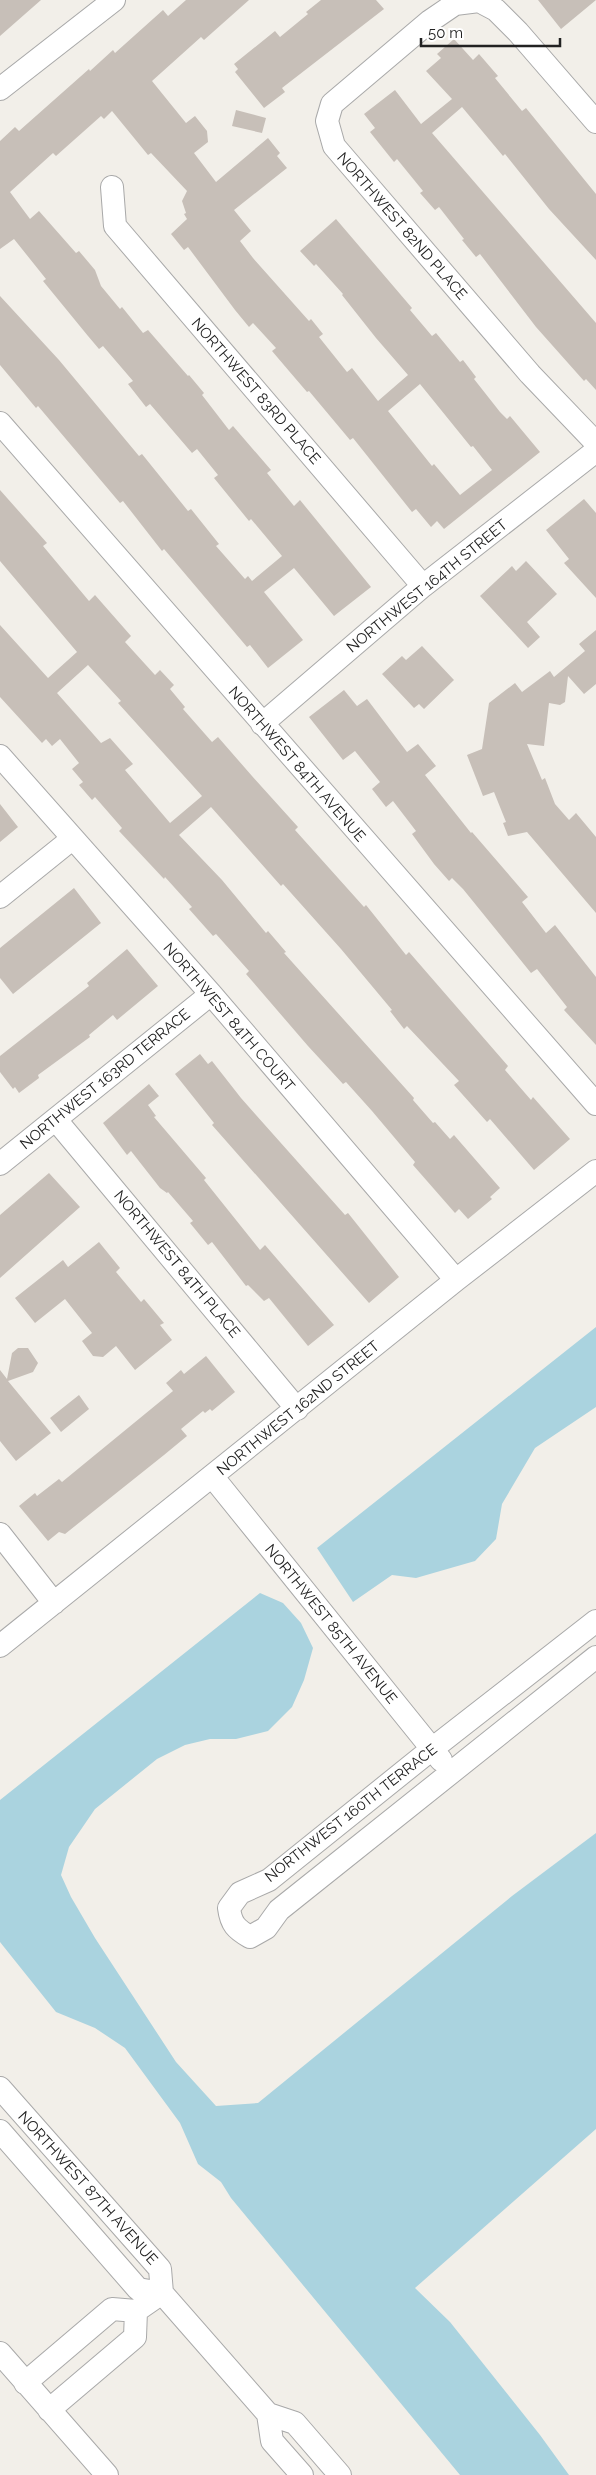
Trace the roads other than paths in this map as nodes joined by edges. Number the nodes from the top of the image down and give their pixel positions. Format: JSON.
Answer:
{"nodes":[{"id":1,"x":114,"y":0,"type":"edge"},
{"id":2,"x":0,"y":89,"type":"edge"},
{"id":3,"x":596,"y":122,"type":"edge"},
{"id":4,"x":112,"y":187,"type":"dead end"},
{"id":5,"x":0,"y":423,"type":"edge"},
{"id":6,"x":596,"y":443,"type":"edge"},
{"id":7,"x":596,"y":451,"type":"edge"},
{"id":8,"x":423,"y":586,"type":"junction"},
{"id":9,"x":262,"y":724,"type":"junction"},
{"id":10,"x":0,"y":756,"type":"edge"},
{"id":11,"x":72,"y":839,"type":"junction"},
{"id":12,"x":0,"y":897,"type":"edge"},
{"id":13,"x":211,"y":994,"type":"junction"},
{"id":14,"x":596,"y":1104,"type":"edge"},
{"id":15,"x":56,"y":1120,"type":"junction"},
{"id":16,"x":0,"y":1164,"type":"edge"},
{"id":17,"x":596,"y":1170,"type":"edge"},
{"id":18,"x":456,"y":1280,"type":"junction"},
{"id":19,"x":297,"y":1409,"type":"junction"},
{"id":20,"x":212,"y":1476,"type":"junction"},
{"id":21,"x":0,"y":1534,"type":"edge"},
{"id":22,"x":54,"y":1603,"type":"junction"},
{"id":23,"x":596,"y":1621,"type":"edge"},
{"id":24,"x":0,"y":1646,"type":"edge"},
{"id":25,"x":596,"y":1657,"type":"edge"},
{"id":26,"x":432,"y":1749,"type":"junction"},
{"id":27,"x":450,"y":1771,"type":"junction"},
{"id":28,"x":0,"y":2088,"type":"edge"},
{"id":29,"x":0,"y":2131,"type":"edge"},
{"id":30,"x":162,"y":2293,"type":"junction"},
{"id":31,"x":136,"y":2311,"type":"junction"},
{"id":32,"x":62,"y":2352,"type":"junction"},
{"id":33,"x":0,"y":2353,"type":"edge"},
{"id":34,"x":84,"y":2380,"type":"junction"},
{"id":35,"x":26,"y":2383,"type":"junction"},
{"id":36,"x":49,"y":2410,"type":"junction"},
{"id":37,"x":268,"y":2414,"type":"junction"},
{"id":38,"x":107,"y":2475,"type":"edge"},
{"id":39,"x":302,"y":2475,"type":"edge"},
{"id":40,"x":340,"y":2475,"type":"edge"}],
"edges":[{"from":1,"to":2,"type":"street"},
{"from":3,"to":6,"type":"street","name":"NORTHWEST 82ND PLACE"},
{"from":4,"to":8,"type":"street","name":"NORTHWEST 83RD PLACE"},
{"from":5,"to":9,"type":"street","name":"NORTHWEST 84TH AVENUE"},
{"from":7,"to":8,"type":"street","name":"NORTHWEST 164TH STREET"},
{"from":8,"to":9,"type":"street","name":"NORTHWEST 164TH STREET"},
{"from":9,"to":14,"type":"street","name":"NORTHWEST 84TH AVENUE"},
{"from":10,"to":11,"type":"street","name":"NORTHWEST 84TH COURT"},
{"from":11,"to":12,"type":"street"},
{"from":11,"to":13,"type":"street","name":"NORTHWEST 84TH COURT"},
{"from":13,"to":15,"type":"street","name":"NORTHWEST 163RD TERRACE"},
{"from":13,"to":18,"type":"street","name":"NORTHWEST 84TH COURT"},
{"from":15,"to":16,"type":"street","name":"NORTHWEST 163RD TERRACE"},
{"from":15,"to":19,"type":"street","name":"NORTHWEST 84TH PLACE"},
{"from":17,"to":18,"type":"street","name":"NORTHWEST 162ND STREET"},
{"from":18,"to":19,"type":"street","name":"NORTHWEST 162ND STREET"},
{"from":19,"to":20,"type":"street","name":"NORTHWEST 162ND STREET"},
{"from":20,"to":22,"type":"street","name":"NORTHWEST 162ND STREET"},
{"from":20,"to":26,"type":"street","name":"NORTHWEST 85TH AVENUE"},
{"from":21,"to":22,"type":"street"},
{"from":22,"to":24,"type":"street","name":"NORTHWEST 162ND STREET"},
{"from":23,"to":26,"type":"street","name":"NORTHWEST 160TH TERRACE"},
{"from":25,"to":27,"type":"street","name":"NORTHWEST 160TH TERRACE"},
{"from":26,"to":27,"type":"street","name":"NORTHWEST 85TH AVENUE"},
{"from":26,"to":27,"type":"street","name":"NORTHWEST 160TH TERRACE"},
{"from":28,"to":30,"type":"street","name":"NORTHWEST 87TH AVENUE"},
{"from":29,"to":30,"type":"street","name":"NORTHWEST 87TH AVENUE"},
{"from":30,"to":31,"type":"street"},
{"from":30,"to":37,"type":"street"},
{"from":31,"to":32,"type":"street"},
{"from":31,"to":34,"type":"street"},
{"from":32,"to":34,"type":"street"},
{"from":32,"to":35,"type":"street"},
{"from":33,"to":35,"type":"street"},
{"from":34,"to":36,"type":"street"},
{"from":35,"to":36,"type":"street"},
{"from":36,"to":38,"type":"street"},
{"from":37,"to":39,"type":"street"},
{"from":37,"to":40,"type":"street"}]}
